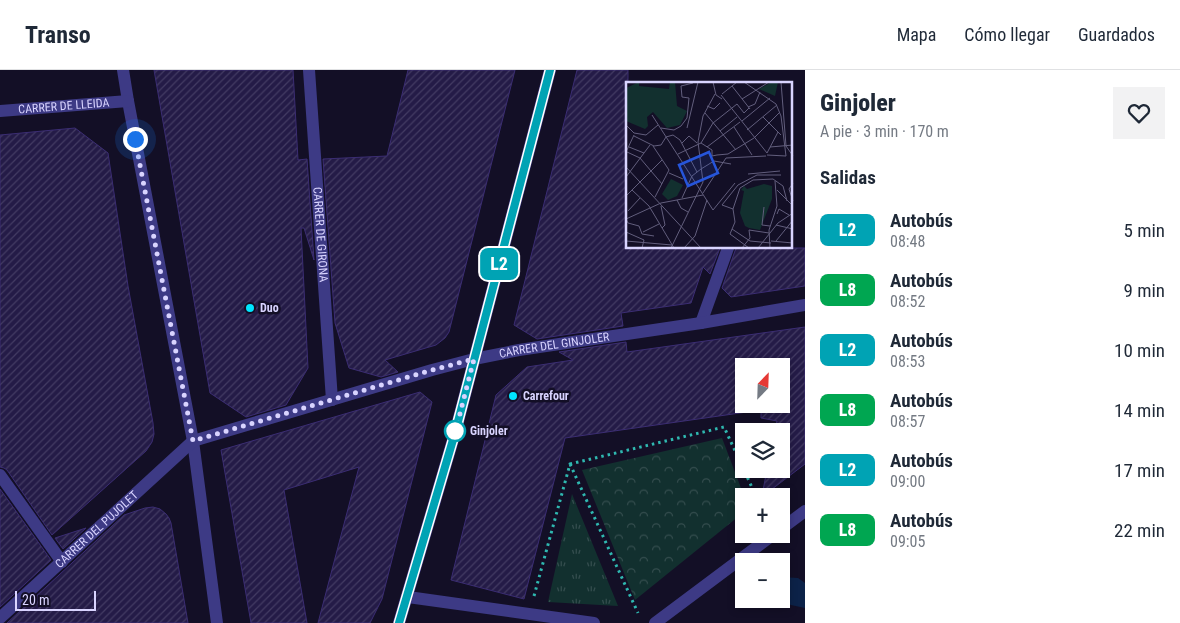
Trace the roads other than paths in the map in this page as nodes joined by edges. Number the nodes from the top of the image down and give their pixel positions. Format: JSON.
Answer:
{"nodes":[{"id":1,"x":123,"y":70,"type":"edge"},
{"id":2,"x":309,"y":70,"type":"edge"},
{"id":3,"x":550,"y":70,"type":"edge"},
{"id":4,"x":128,"y":101,"type":"junction"},
{"id":5,"x":0,"y":111,"type":"edge"},
{"id":6,"x":728,"y":249,"type":"edge"},
{"id":7,"x":805,"y":305,"type":"edge"},
{"id":8,"x":701,"y":323,"type":"junction"},
{"id":9,"x":474,"y":359,"type":"junction"},
{"id":10,"x":332,"y":400,"type":"junction"},
{"id":11,"x":193,"y":441,"type":"junction"},
{"id":12,"x":0,"y":475,"type":"edge"},
{"id":13,"x":805,"y":511,"type":"edge"},
{"id":14,"x":790,"y":522,"type":"edge"},
{"id":15,"x":762,"y":543,"type":"edge"},
{"id":16,"x":62,"y":562,"type":"junction"},
{"id":17,"x":408,"y":597,"type":"junction"},
{"id":18,"x":0,"y":618,"type":"edge"},
{"id":19,"x":217,"y":623,"type":"edge"},
{"id":20,"x":399,"y":623,"type":"edge"},
{"id":21,"x":594,"y":623,"type":"edge"},
{"id":22,"x":655,"y":623,"type":"edge"}],
"edges":[{"from":1,"to":4,"type":"street"},
{"from":2,"to":10,"type":"street","name":"CARRER DE GIRONA"},
{"from":3,"to":9,"type":"street"},
{"from":4,"to":5,"type":"street","name":"CARRER DE LLEIDA"},
{"from":4,"to":11,"type":"street"},
{"from":6,"to":8,"type":"street"},
{"from":7,"to":8,"type":"street","name":"CARRER DEL GINJOLER"},
{"from":8,"to":9,"type":"street","name":"CARRER DEL GINJOLER"},
{"from":9,"to":10,"type":"street","name":"CARRER DEL GINJOLER"},
{"from":9,"to":17,"type":"street"},
{"from":10,"to":11,"type":"street","name":"CARRER DEL GINJOLER"},
{"from":11,"to":16,"type":"street","name":"CARRER DEL PUJOLET"},
{"from":11,"to":19,"type":"street"},
{"from":12,"to":16,"type":"street"},
{"from":13,"to":14,"type":"street"},
{"from":15,"to":22,"type":"street"},
{"from":16,"to":18,"type":"street","name":"CARRER DEL PUJOLET"},
{"from":17,"to":20,"type":"street"},
{"from":17,"to":21,"type":"street"}]}
